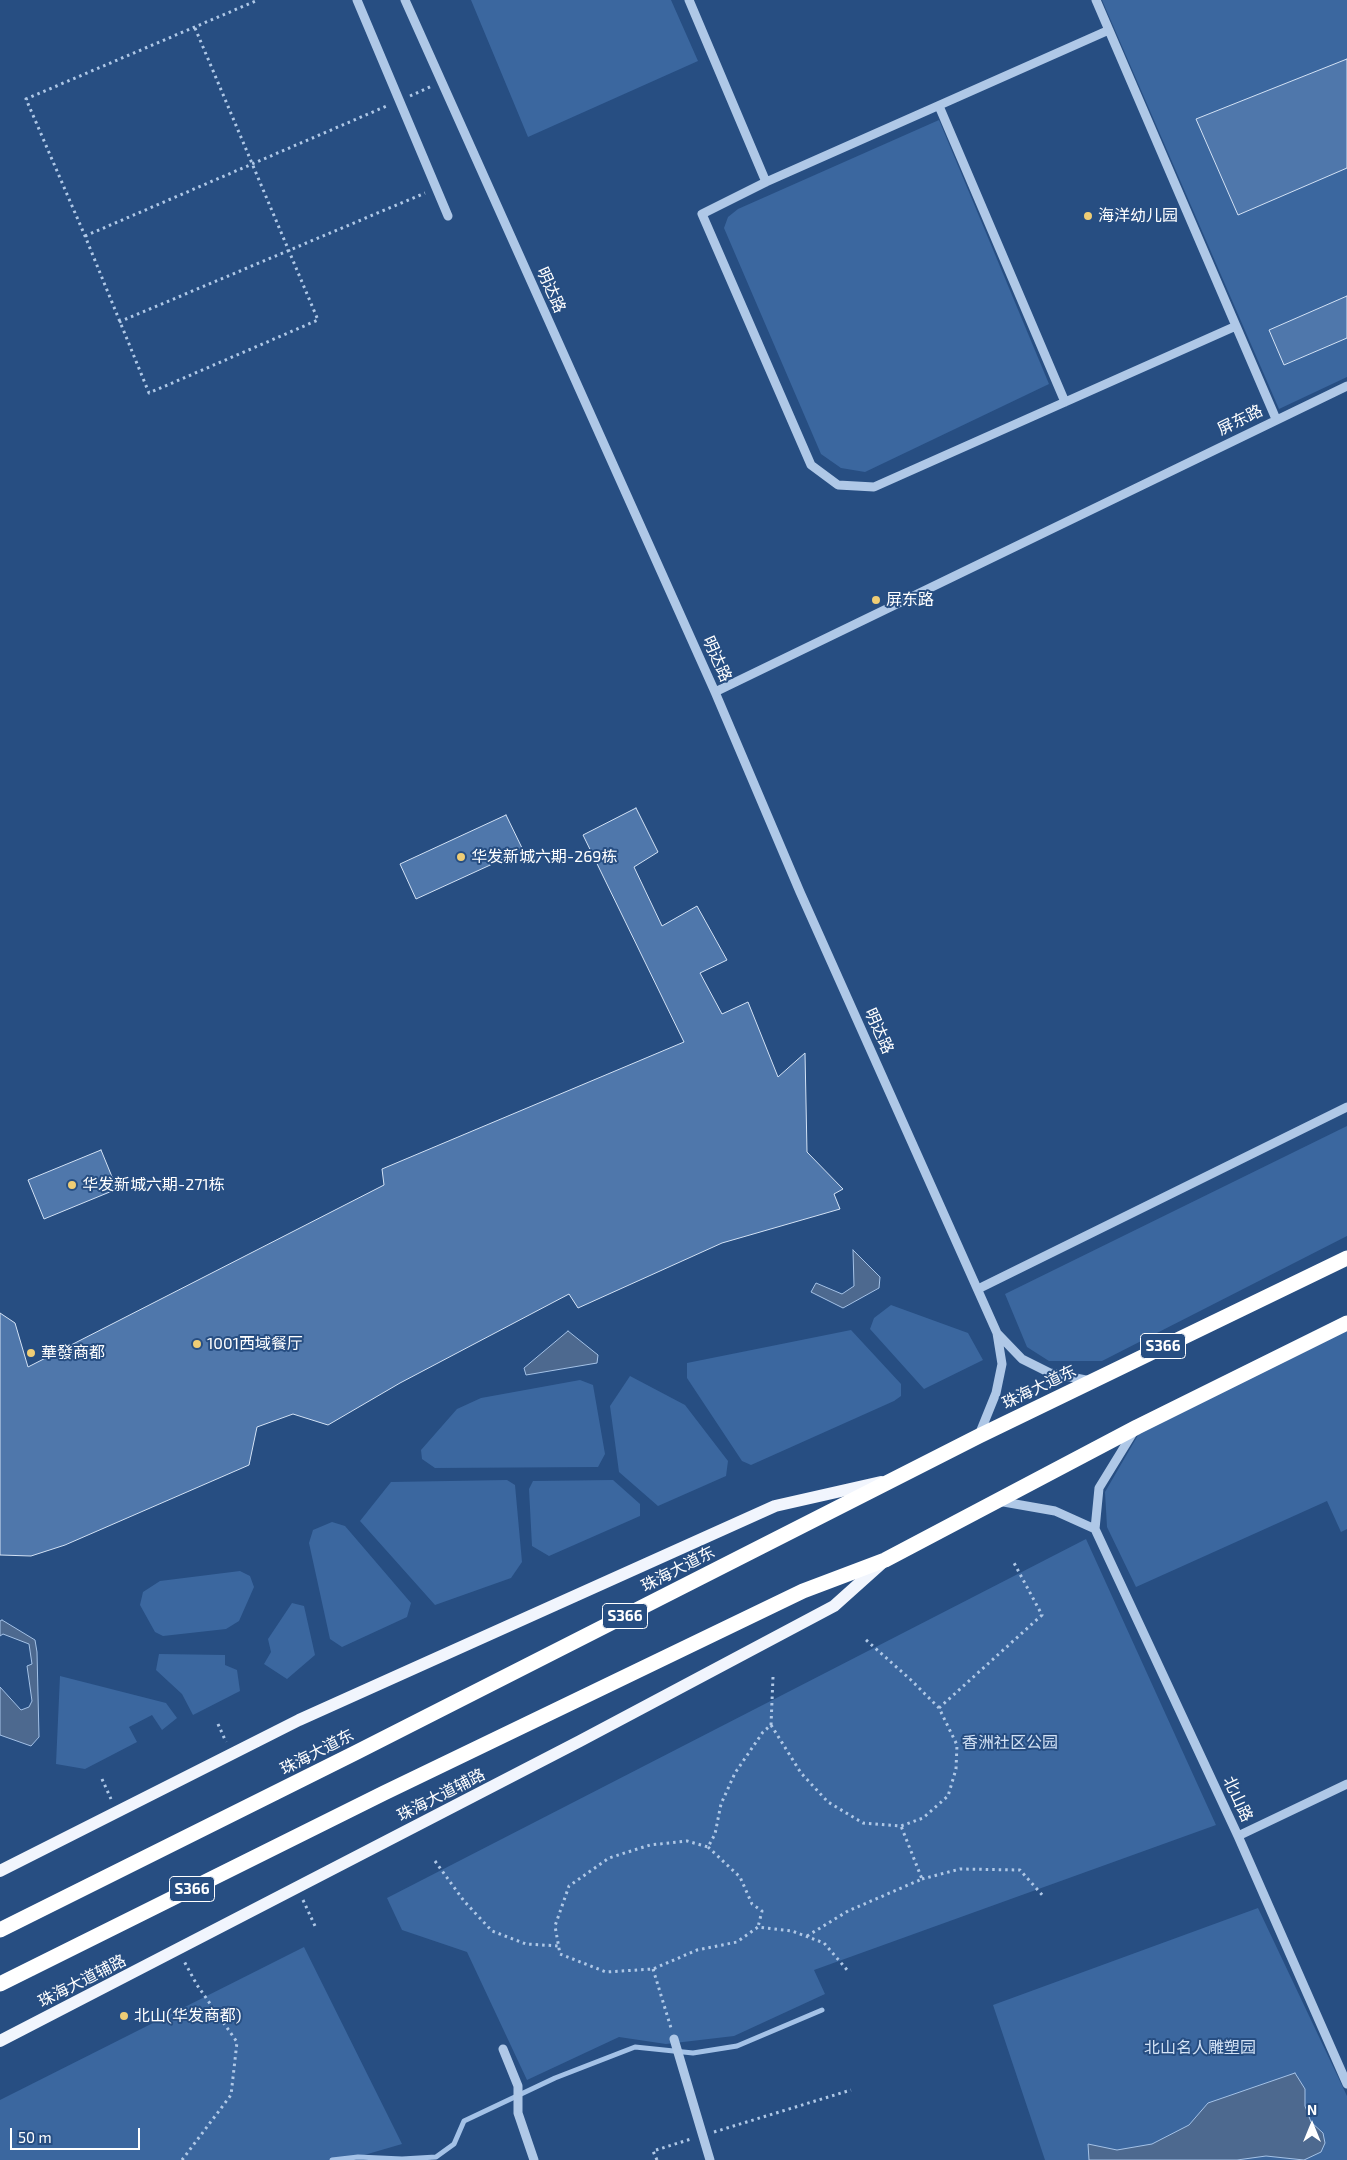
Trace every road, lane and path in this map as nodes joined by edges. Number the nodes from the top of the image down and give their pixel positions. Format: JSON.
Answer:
{"nodes":[{"id":1,"x":258,"y":0,"type":"edge"},
{"id":2,"x":357,"y":0,"type":"edge"},
{"id":3,"x":405,"y":0,"type":"edge"},
{"id":4,"x":689,"y":0,"type":"edge"},
{"id":5,"x":1096,"y":0,"type":"edge"},
{"id":6,"x":195,"y":28,"type":"junction"},
{"id":7,"x":1110,"y":30,"type":"junction"},
{"id":8,"x":442,"y":82,"type":"junction"},
{"id":9,"x":399,"y":100,"type":"junction"},
{"id":10,"x":940,"y":106,"type":"junction"},
{"id":11,"x":252,"y":164,"type":"junction"},
{"id":12,"x":766,"y":182,"type":"junction"},
{"id":13,"x":436,"y":188,"type":"junction"},
{"id":14,"x":448,"y":216,"type":"dead end"},
{"id":15,"x":85,"y":236,"type":"junction"},
{"id":16,"x":288,"y":250,"type":"junction"},
{"id":17,"x":119,"y":322,"type":"junction"},
{"id":18,"x":1236,"y":326,"type":"junction"},
{"id":19,"x":1347,"y":386,"type":"edge"},
{"id":20,"x":1065,"y":402,"type":"junction"},
{"id":21,"x":1276,"y":419,"type":"junction"},
{"id":22,"x":715,"y":692,"type":"junction"},
{"id":23,"x":1347,"y":1107,"type":"edge"},
{"id":24,"x":1347,"y":1258,"type":"edge"},
{"id":25,"x":978,"y":1289,"type":"junction"},
{"id":26,"x":1347,"y":1324,"type":"edge"},
{"id":27,"x":997,"y":1333,"type":"junction"},
{"id":28,"x":1091,"y":1381,"type":"junction"},
{"id":29,"x":1136,"y":1427,"type":"junction"},
{"id":30,"x":979,"y":1436,"type":"junction"},
{"id":31,"x":893,"y":1479,"type":"junction"},
{"id":32,"x":996,"y":1500,"type":"junction"},
{"id":33,"x":1095,"y":1529,"type":"junction"},
{"id":34,"x":886,"y":1560,"type":"junction"},
{"id":35,"x":1013,"y":1561,"type":"dead end"},
{"id":36,"x":865,"y":1640,"type":"dead end"},
{"id":37,"x":773,"y":1677,"type":"dead end"},
{"id":38,"x":939,"y":1708,"type":"junction"},
{"id":39,"x":771,"y":1725,"type":"junction"},
{"id":40,"x":102,"y":1779,"type":"dead end"},
{"id":41,"x":1347,"y":1784,"type":"edge"},
{"id":42,"x":116,"y":1812,"type":"junction"},
{"id":43,"x":900,"y":1826,"type":"junction"},
{"id":44,"x":1238,"y":1836,"type":"junction"},
{"id":45,"x":708,"y":1847,"type":"junction"},
{"id":46,"x":435,"y":1861,"type":"dead end"},
{"id":47,"x":0,"y":1870,"type":"edge"},
{"id":48,"x":922,"y":1878,"type":"junction"},
{"id":49,"x":297,"y":1888,"type":"junction"},
{"id":50,"x":1044,"y":1897,"type":"dead end"},
{"id":51,"x":315,"y":1926,"type":"dead end"},
{"id":52,"x":758,"y":1927,"type":"junction"},
{"id":53,"x":0,"y":1930,"type":"edge"},
{"id":54,"x":806,"y":1936,"type":"junction"},
{"id":55,"x":559,"y":1946,"type":"junction"},
{"id":56,"x":178,"y":1950,"type":"junction"},
{"id":57,"x":653,"y":1969,"type":"junction"},
{"id":58,"x":848,"y":1971,"type":"dead end"},
{"id":59,"x":0,"y":1984,"type":"edge"},
{"id":60,"x":0,"y":2041,"type":"edge"},
{"id":61,"x":675,"y":2042,"type":"joint"},
{"id":62,"x":502,"y":2049,"type":"dead end"},
{"id":63,"x":1347,"y":2084,"type":"edge"},
{"id":64,"x":851,"y":2090,"type":"dead end"},
{"id":65,"x":703,"y":2136,"type":"junction"},
{"id":66,"x":182,"y":2160,"type":"edge"},
{"id":67,"x":534,"y":2160,"type":"edge"},
{"id":68,"x":657,"y":2160,"type":"edge"},
{"id":69,"x":710,"y":2160,"type":"edge"}],
"edges":[{"from":1,"to":6,"type":"path"},
{"from":2,"to":9,"type":"street"},
{"from":3,"to":8,"type":"street","name":"明达路"},
{"from":4,"to":12,"type":"street"},
{"from":5,"to":7,"type":"street"},
{"from":6,"to":11,"type":"path"},
{"from":6,"to":15,"type":"path"},
{"from":7,"to":10,"type":"street"},
{"from":7,"to":18,"type":"street"},
{"from":8,"to":9,"type":"path"},
{"from":8,"to":22,"type":"street","name":"明达路"},
{"from":9,"to":11,"type":"path"},
{"from":9,"to":13,"type":"street"},
{"from":10,"to":12,"type":"street"},
{"from":10,"to":20,"type":"street"},
{"from":11,"to":15,"type":"path"},
{"from":11,"to":16,"type":"path"},
{"from":12,"to":20,"type":"street"},
{"from":13,"to":14,"type":"street"},
{"from":13,"to":16,"type":"path"},
{"from":15,"to":17,"type":"path"},
{"from":16,"to":17,"type":"path"},
{"from":16,"to":17,"type":"path"},
{"from":18,"to":20,"type":"street"},
{"from":18,"to":21,"type":"street"},
{"from":19,"to":21,"type":"street","name":"屏东路"},
{"from":21,"to":22,"type":"street","name":"屏东路"},
{"from":22,"to":25,"type":"street","name":"明达路"},
{"from":23,"to":25,"type":"street"},
{"from":24,"to":28,"type":"highway","name":"珠海大道东","number":"S366"},
{"from":25,"to":27,"type":"street","name":"明达路"},
{"from":26,"to":29,"type":"highway","number":"S366"},
{"from":27,"to":28,"type":"street","name":"明达路"},
{"from":27,"to":30,"type":"street","name":"明达路"},
{"from":28,"to":30,"type":"highway","name":"珠海大道东","number":"S366"},
{"from":29,"to":32,"type":"highway","number":"S366"},
{"from":29,"to":33,"type":"street"},
{"from":30,"to":31,"type":"highway","name":"珠海大道东","number":"S366"},
{"from":31,"to":42,"type":"main road"},
{"from":31,"to":53,"type":"highway","name":"珠海大道东","number":"S366"},
{"from":32,"to":33,"type":"street"},
{"from":32,"to":34,"type":"highway","number":"S366"},
{"from":33,"to":44,"type":"street","name":"北山路"},
{"from":34,"to":49,"type":"main road","name":"珠海大道辅路"},
{"from":34,"to":59,"type":"highway","number":"S366"},
{"from":35,"to":38,"type":"path"},
{"from":36,"to":38,"type":"path"},
{"from":37,"to":39,"type":"path"},
{"from":38,"to":43,"type":"path"},
{"from":39,"to":43,"type":"path"},
{"from":39,"to":45,"type":"path"},
{"from":40,"to":42,"type":"path"},
{"from":41,"to":44,"type":"street"},
{"from":42,"to":47,"type":"main road"},
{"from":43,"to":48,"type":"path"},
{"from":44,"to":63,"type":"street","name":"北山路"},
{"from":45,"to":52,"type":"path"},
{"from":45,"to":55,"type":"path"},
{"from":46,"to":55,"type":"path"},
{"from":48,"to":50,"type":"path"},
{"from":48,"to":54,"type":"path"},
{"from":49,"to":51,"type":"path"},
{"from":49,"to":56,"type":"main road","name":"珠海大道辅路"},
{"from":52,"to":54,"type":"path"},
{"from":52,"to":57,"type":"path"},
{"from":54,"to":58,"type":"path"},
{"from":55,"to":57,"type":"path"},
{"from":56,"to":60,"type":"main road","name":"珠海大道辅路"},
{"from":56,"to":66,"type":"path"},
{"from":57,"to":61,"type":"path"},
{"from":61,"to":65,"type":"street"},
{"from":62,"to":67,"type":"street"},
{"from":64,"to":65,"type":"path"},
{"from":65,"to":68,"type":"path"},
{"from":65,"to":69,"type":"street"}]}
